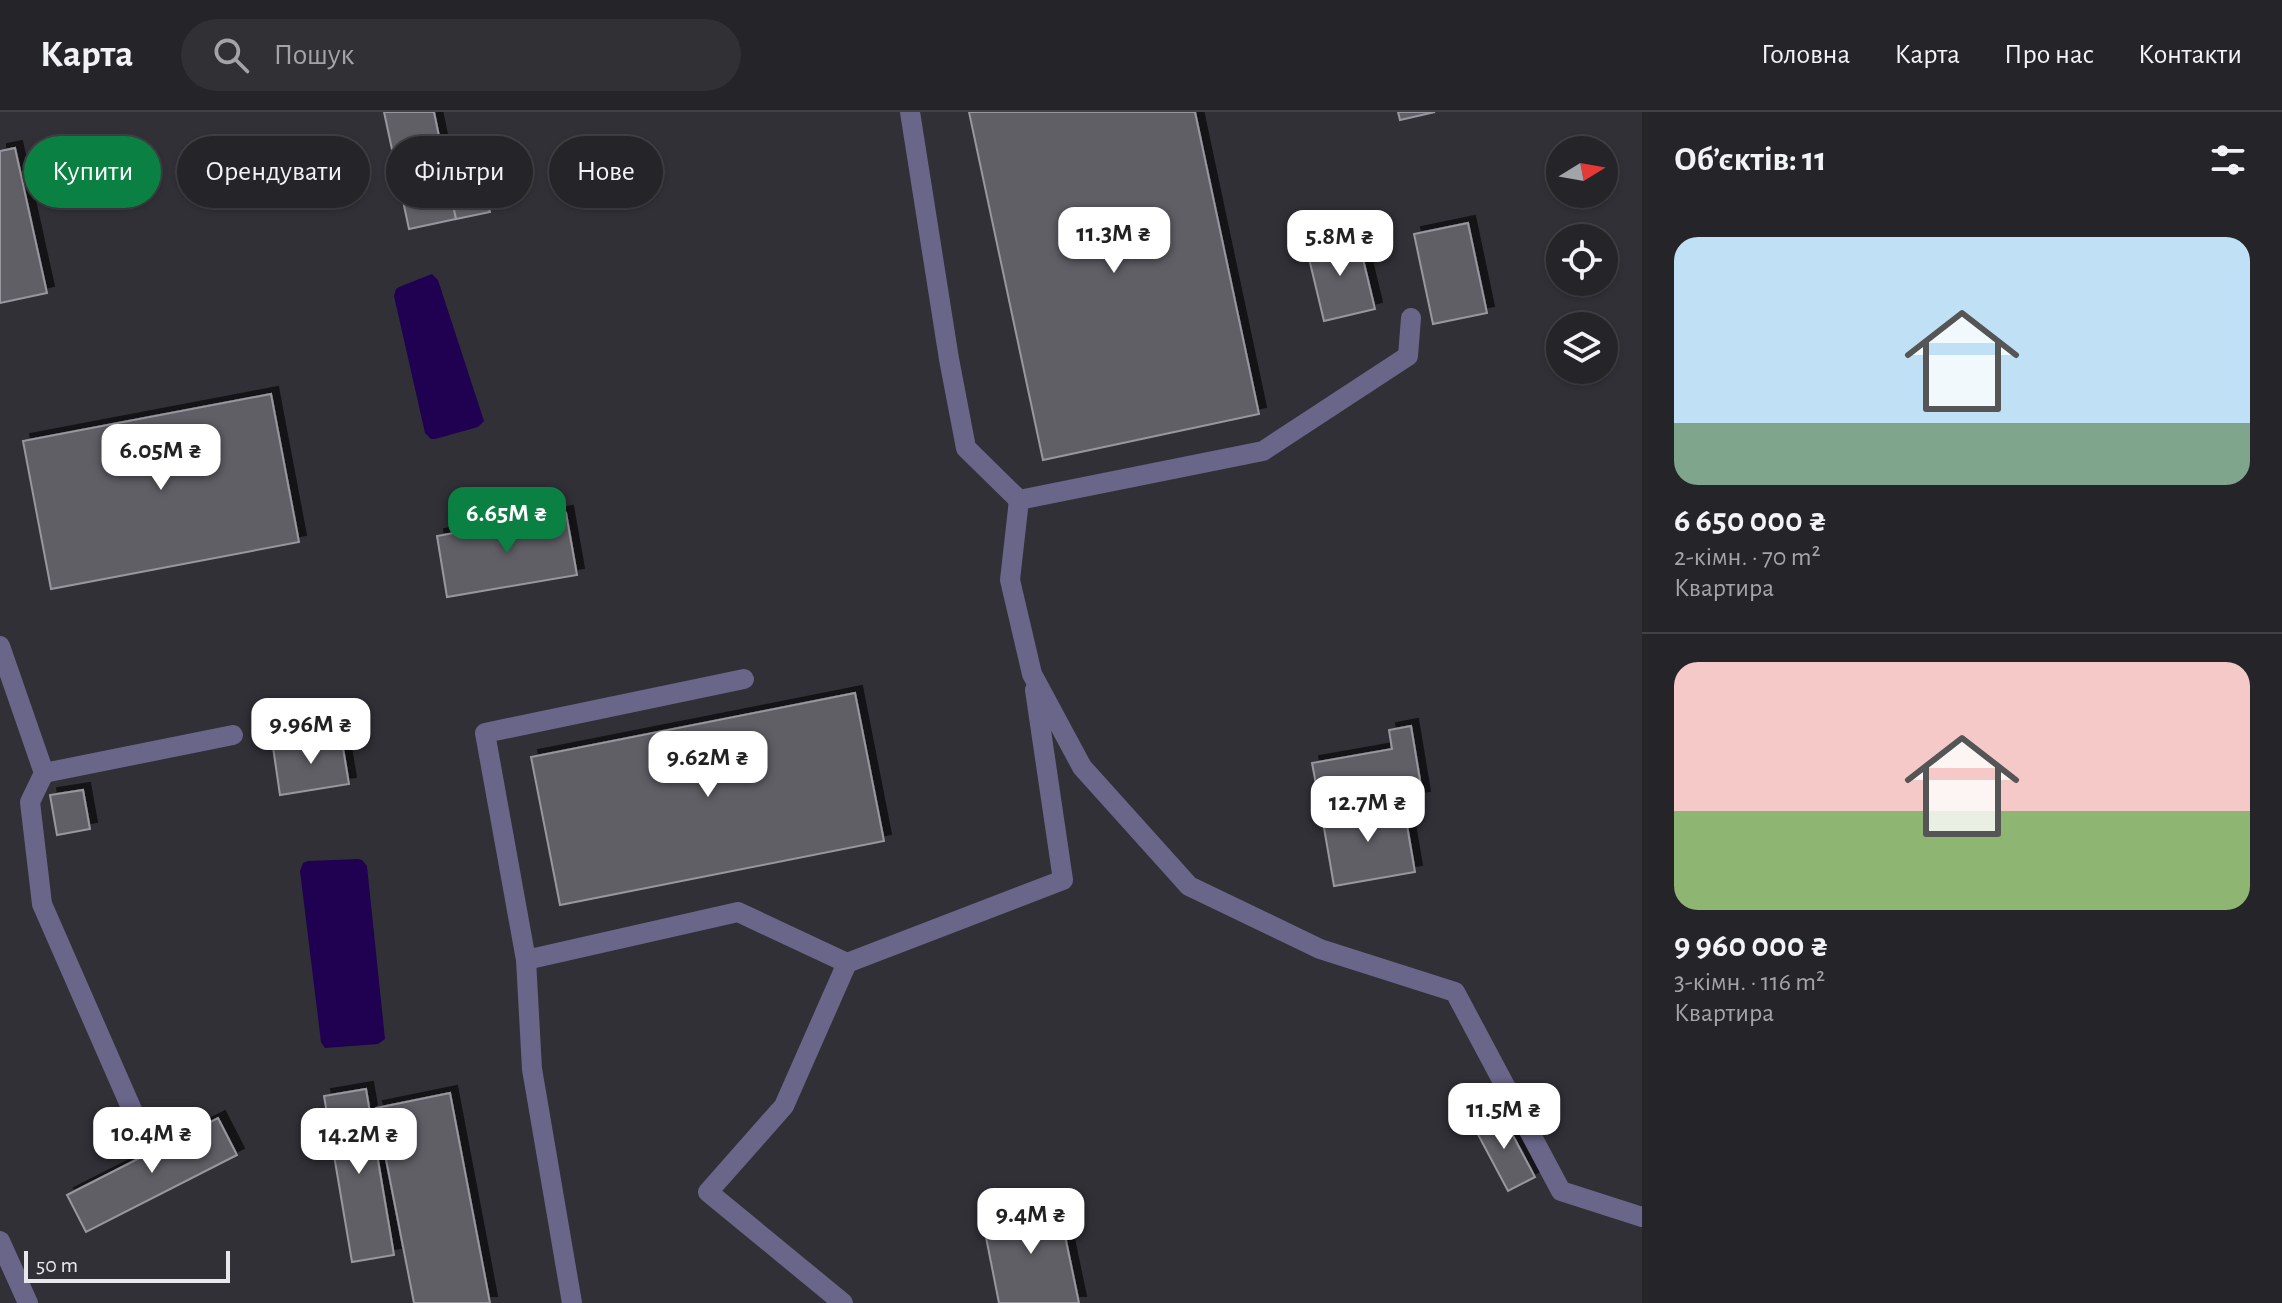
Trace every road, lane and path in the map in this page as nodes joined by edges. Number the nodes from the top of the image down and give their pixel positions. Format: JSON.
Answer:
{"nodes":[{"id":1,"x":910,"y":112,"type":"edge"},
{"id":2,"x":1411,"y":318,"type":"dead end"},
{"id":3,"x":1019,"y":500,"type":"junction"},
{"id":4,"x":0,"y":646,"type":"edge"},
{"id":5,"x":1032,"y":674,"type":"junction"},
{"id":6,"x":744,"y":679,"type":"dead end"},
{"id":7,"x":233,"y":735,"type":"dead end"},
{"id":8,"x":44,"y":773,"type":"junction"},
{"id":9,"x":526,"y":960,"type":"junction"},
{"id":10,"x":847,"y":963,"type":"junction"},
{"id":11,"x":133,"y":1112,"type":"dead end"},
{"id":12,"x":1642,"y":1217,"type":"edge"},
{"id":13,"x":0,"y":1241,"type":"edge"},
{"id":14,"x":28,"y":1303,"type":"edge"},
{"id":15,"x":572,"y":1303,"type":"edge"},
{"id":16,"x":843,"y":1303,"type":"edge"}],
"edges":[{"from":1,"to":3,"type":"lane"},
{"from":2,"to":3,"type":"lane"},
{"from":3,"to":5,"type":"lane"},
{"from":4,"to":8,"type":"lane"},
{"from":5,"to":10,"type":"lane"},
{"from":5,"to":12,"type":"lane"},
{"from":6,"to":9,"type":"lane"},
{"from":7,"to":8,"type":"lane"},
{"from":8,"to":11,"type":"lane"},
{"from":9,"to":10,"type":"lane"},
{"from":9,"to":15,"type":"lane"},
{"from":10,"to":16,"type":"lane"},
{"from":13,"to":14,"type":"lane"}]}
